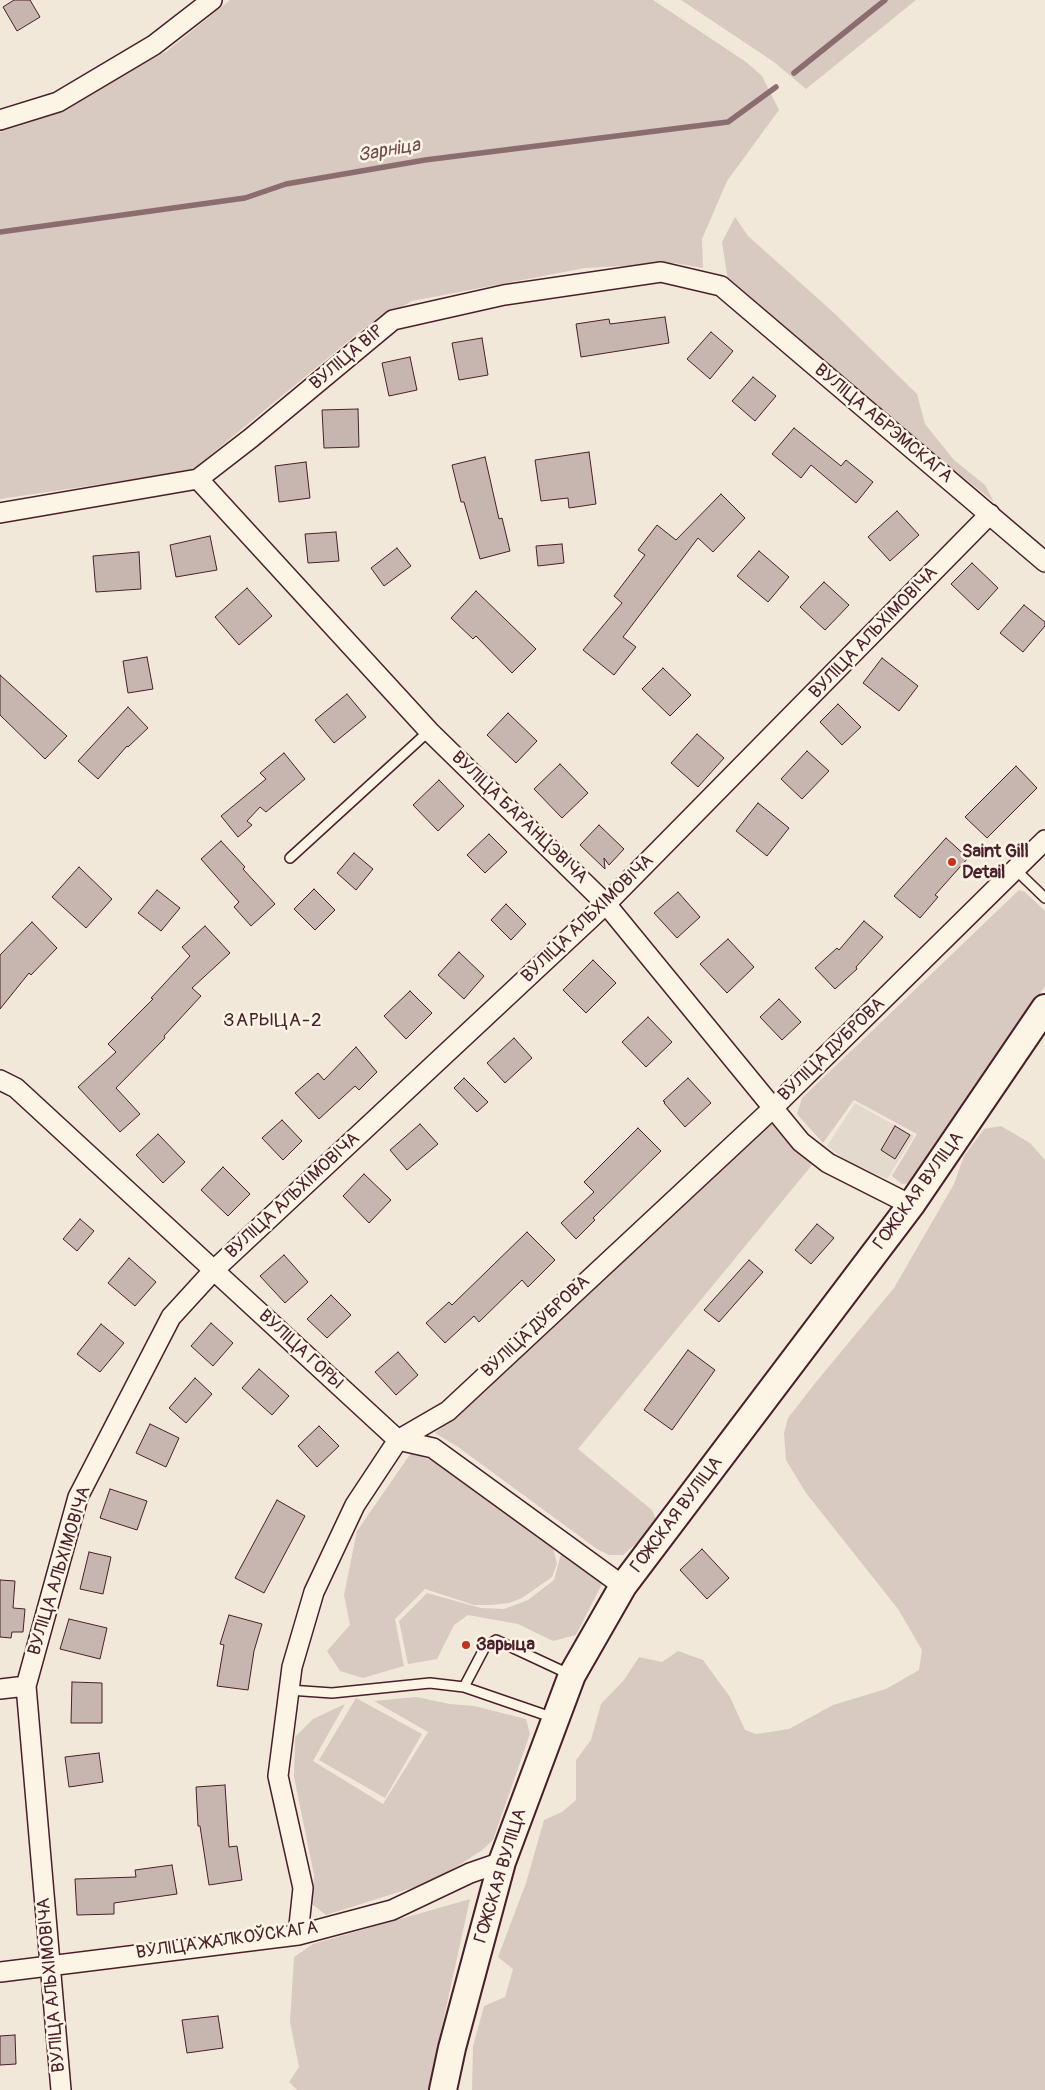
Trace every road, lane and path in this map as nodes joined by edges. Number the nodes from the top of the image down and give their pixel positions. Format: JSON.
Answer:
{"nodes":[{"id":1,"x":212,"y":0,"type":"edge"},
{"id":2,"x":0,"y":120,"type":"edge"},
{"id":3,"x":721,"y":286,"type":"joint"},
{"id":4,"x":198,"y":479,"type":"junction"},
{"id":5,"x":0,"y":513,"type":"edge"},
{"id":6,"x":990,"y":514,"type":"junction"},
{"id":7,"x":1045,"y":562,"type":"edge"},
{"id":8,"x":429,"y":731,"type":"junction"},
{"id":9,"x":1045,"y":840,"type":"edge"},
{"id":10,"x":290,"y":858,"type":"dead end"},
{"id":11,"x":1016,"y":870,"type":"junction"},
{"id":12,"x":1045,"y":898,"type":"edge"},
{"id":13,"x":606,"y":904,"type":"junction"},
{"id":14,"x":1045,"y":1008,"type":"edge"},
{"id":15,"x":0,"y":1080,"type":"edge"},
{"id":16,"x":772,"y":1109,"type":"junction"},
{"id":17,"x":911,"y":1205,"type":"junction"},
{"id":18,"x":214,"y":1270,"type":"junction"},
{"id":19,"x":398,"y":1440,"type":"junction"},
{"id":20,"x":624,"y":1586,"type":"junction"},
{"id":21,"x":572,"y":1675,"type":"junction"},
{"id":22,"x":26,"y":1686,"type":"junction"},
{"id":23,"x":464,"y":1687,"type":"junction"},
{"id":24,"x":0,"y":1690,"type":"edge"},
{"id":25,"x":289,"y":1690,"type":"junction"},
{"id":26,"x":554,"y":1718,"type":"junction"},
{"id":27,"x":502,"y":1862,"type":"junction"},
{"id":28,"x":298,"y":1935,"type":"junction"},
{"id":29,"x":50,"y":1964,"type":"junction"},
{"id":30,"x":0,"y":1972,"type":"edge"},
{"id":31,"x":61,"y":2090,"type":"edge"},
{"id":32,"x":443,"y":2090,"type":"edge"}],
"edges":[{"from":1,"to":2,"type":"street"},
{"from":3,"to":4,"type":"street","name":"ВУЛІЦА ВІР"},
{"from":3,"to":6,"type":"street","name":"ВУЛІЦА АБРЭМСКАГА"},
{"from":4,"to":5,"type":"street","name":"ВУЛІЦА ВІР"},
{"from":4,"to":8,"type":"street","name":"ВУЛІЦА БАРАНЦЭВІЧА"},
{"from":6,"to":7,"type":"street","name":"ВУЛІЦА АБРЭМСКАГА"},
{"from":6,"to":13,"type":"street","name":"ВУЛІЦА АЛЬХІМОВІЧА"},
{"from":8,"to":10,"type":"lane"},
{"from":8,"to":13,"type":"street","name":"ВУЛІЦА БАРАНЦЭВІЧА"},
{"from":9,"to":11,"type":"street","name":"ВУЛІЦА ДУБРОВА"},
{"from":11,"to":12,"type":"lane"},
{"from":11,"to":16,"type":"street","name":"ВУЛІЦА ДУБРОВА"},
{"from":13,"to":16,"type":"street","name":"ВУЛІЦА БАРАНЦЭВІЧА"},
{"from":13,"to":18,"type":"street","name":"ВУЛІЦА АЛЬХІМОВІЧА"},
{"from":14,"to":17,"type":"street","name":"ГОЖСКАЯ ВУЛІЦА"},
{"from":15,"to":18,"type":"street","name":"ВУЛІЦА ГОРЫ"},
{"from":16,"to":17,"type":"street","name":"ВУЛІЦА БАРАНЦЭВІЧА"},
{"from":16,"to":19,"type":"street","name":"ВУЛІЦА ДУБРОВА"},
{"from":17,"to":20,"type":"street","name":"ГОЖСКАЯ ВУЛІЦА"},
{"from":18,"to":19,"type":"street","name":"ВУЛІЦА ГОРЫ"},
{"from":18,"to":22,"type":"street","name":"ВУЛІЦА АЛЬХІМОВІЧА"},
{"from":19,"to":20,"type":"street","name":"ВУЛІЦА ГОРЫ"},
{"from":19,"to":25,"type":"street","name":"ВУЛІЦА ДУБРОВА"},
{"from":20,"to":21,"type":"street","name":"ГОЖСКАЯ ВУЛІЦА"},
{"from":21,"to":23,"type":"lane"},
{"from":21,"to":26,"type":"street","name":"ГОЖСКАЯ ВУЛІЦА"},
{"from":22,"to":24,"type":"street"},
{"from":22,"to":29,"type":"street","name":"ВУЛІЦА АЛЬХІМОВІЧА"},
{"from":23,"to":25,"type":"lane"},
{"from":23,"to":26,"type":"lane"},
{"from":25,"to":28,"type":"street","name":"ВУЛІЦА ДУБРОВА"},
{"from":26,"to":27,"type":"street","name":"ГОЖСКАЯ ВУЛІЦА"},
{"from":27,"to":28,"type":"street","name":"ВУЛІЦА ЖАЛКОЎСКАГА"},
{"from":27,"to":32,"type":"street","name":"ГОЖСКАЯ ВУЛІЦА"},
{"from":28,"to":29,"type":"street","name":"ВУЛІЦА ЖАЛКОЎСКАГА"},
{"from":29,"to":30,"type":"street","name":"ВУЛІЦА ЖАЛКОЎСКАГА"},
{"from":29,"to":31,"type":"street","name":"ВУЛІЦА АЛЬХІМОВІЧА"}]}
